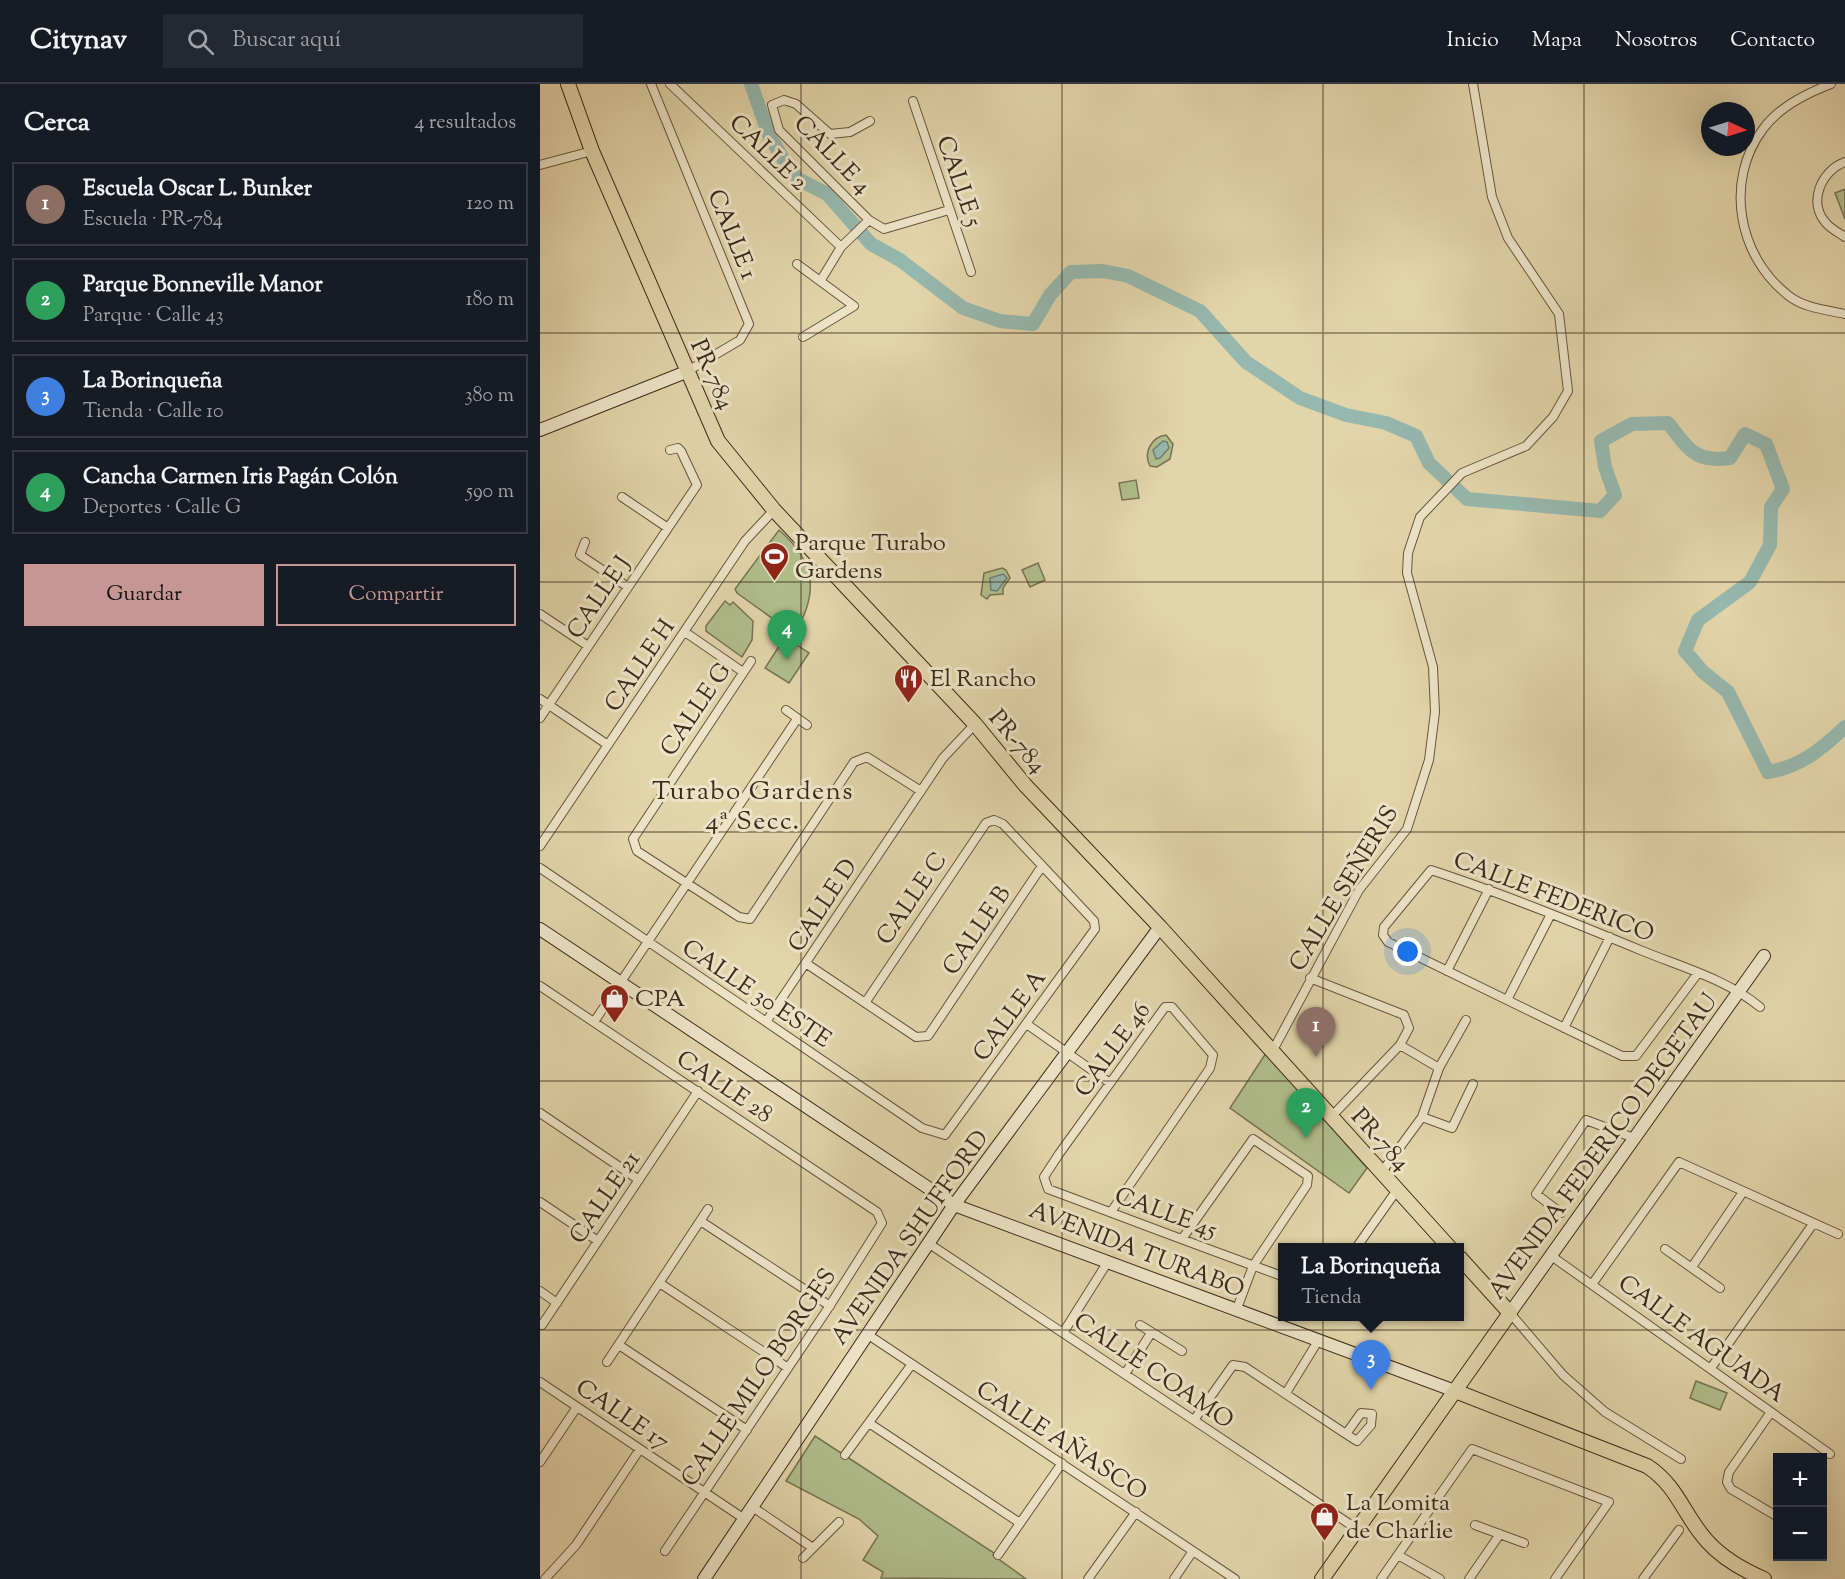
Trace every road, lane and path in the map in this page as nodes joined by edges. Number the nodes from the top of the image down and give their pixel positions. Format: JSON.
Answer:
{"nodes":[{"id":1,"x":568,"y":84,"type":"edge"},
{"id":2,"x":651,"y":84,"type":"edge"},
{"id":3,"x":670,"y":84,"type":"edge"},
{"id":4,"x":1473,"y":84,"type":"edge"},
{"id":5,"x":1803,"y":84,"type":"edge"},
{"id":6,"x":1831,"y":84,"type":"edge"},
{"id":7,"x":1803,"y":95,"type":"junction"},
{"id":8,"x":913,"y":101,"type":"dead end"},
{"id":9,"x":870,"y":121,"type":"dead end"},
{"id":10,"x":592,"y":151,"type":"junction"},
{"id":11,"x":1845,"y":162,"type":"edge"},
{"id":12,"x":540,"y":165,"type":"edge"},
{"id":13,"x":949,"y":210,"type":"junction"},
{"id":14,"x":866,"y":223,"type":"junction"},
{"id":15,"x":1845,"y":237,"type":"edge"},
{"id":16,"x":841,"y":247,"type":"junction"},
{"id":17,"x":797,"y":264,"type":"dead end"},
{"id":18,"x":970,"y":272,"type":"dead end"},
{"id":19,"x":821,"y":280,"type":"junction"},
{"id":20,"x":1845,"y":314,"type":"edge"},
{"id":21,"x":803,"y":337,"type":"dead end"},
{"id":22,"x":686,"y":372,"type":"junction"},
{"id":23,"x":540,"y":430,"type":"edge"},
{"id":24,"x":670,"y":450,"type":"dead end"},
{"id":25,"x":622,"y":497,"type":"dead end"},
{"id":26,"x":774,"y":510,"type":"junction"},
{"id":27,"x":668,"y":528,"type":"junction"},
{"id":28,"x":585,"y":542,"type":"dead end"},
{"id":29,"x":628,"y":587,"type":"junction"},
{"id":30,"x":540,"y":614,"type":"edge"},
{"id":31,"x":685,"y":632,"type":"junction"},
{"id":32,"x":588,"y":646,"type":"junction"},
{"id":33,"x":751,"y":661,"type":"dead end"},
{"id":34,"x":743,"y":672,"type":"junction"},
{"id":35,"x":540,"y":699,"type":"edge"},
{"id":36,"x":549,"y":705,"type":"junction"},
{"id":37,"x":786,"y":710,"type":"dead end"},
{"id":38,"x":540,"y":718,"type":"edge"},
{"id":39,"x":797,"y":719,"type":"junction"},
{"id":40,"x":975,"y":724,"type":"junction"},
{"id":41,"x":807,"y":725,"type":"dead end"},
{"id":42,"x":608,"y":745,"type":"junction"},
{"id":43,"x":921,"y":791,"type":"junction"},
{"id":44,"x":540,"y":846,"type":"edge"},
{"id":45,"x":1042,"y":866,"type":"junction"},
{"id":46,"x":540,"y":868,"type":"edge"},
{"id":47,"x":686,"y":884,"type":"junction"},
{"id":48,"x":1489,"y":889,"type":"junction"},
{"id":49,"x":1551,"y":914,"type":"junction"},
{"id":50,"x":1160,"y":927,"type":"junction"},
{"id":51,"x":540,"y":928,"type":"edge"},
{"id":52,"x":1610,"y":937,"type":"junction"},
{"id":53,"x":648,"y":943,"type":"junction"},
{"id":54,"x":1764,"y":956,"type":"dead end"},
{"id":55,"x":807,"y":964,"type":"junction"},
{"id":56,"x":1447,"y":971,"type":"junction"},
{"id":57,"x":1698,"y":973,"type":"junction"},
{"id":58,"x":1311,"y":978,"type":"junction"},
{"id":59,"x":621,"y":982,"type":"junction"},
{"id":60,"x":540,"y":986,"type":"edge"},
{"id":61,"x":1740,"y":991,"type":"junction"},
{"id":62,"x":1507,"y":1000,"type":"junction"},
{"id":63,"x":865,"y":1003,"type":"junction"},
{"id":64,"x":1760,"y":1007,"type":"dead end"},
{"id":65,"x":1466,"y":1020,"type":"dead end"},
{"id":66,"x":594,"y":1022,"type":"junction"},
{"id":67,"x":766,"y":1022,"type":"junction"},
{"id":68,"x":1028,"y":1024,"type":"junction"},
{"id":69,"x":1564,"y":1028,"type":"junction"},
{"id":70,"x":1400,"y":1045,"type":"junction"},
{"id":71,"x":1067,"y":1052,"type":"junction"},
{"id":72,"x":1272,"y":1052,"type":"junction"},
{"id":73,"x":1439,"y":1068,"type":"junction"},
{"id":74,"x":1110,"y":1083,"type":"junction"},
{"id":75,"x":1473,"y":1083,"type":"dead end"},
{"id":76,"x":698,"y":1091,"type":"junction"},
{"id":77,"x":540,"y":1113,"type":"edge"},
{"id":78,"x":1330,"y":1117,"type":"junction"},
{"id":79,"x":1422,"y":1117,"type":"junction"},
{"id":80,"x":953,"y":1124,"type":"joint"},
{"id":81,"x":1634,"y":1138,"type":"junction"},
{"id":82,"x":1381,"y":1173,"type":"junction"},
{"id":83,"x":1044,"y":1178,"type":"joint"},
{"id":84,"x":639,"y":1180,"type":"junction"},
{"id":85,"x":1397,"y":1190,"type":"junction"},
{"id":86,"x":1743,"y":1192,"type":"junction"},
{"id":87,"x":540,"y":1202,"type":"edge"},
{"id":88,"x":954,"y":1205,"type":"junction"},
{"id":89,"x":708,"y":1209,"type":"dead end"},
{"id":90,"x":1111,"y":1212,"type":"junction"},
{"id":91,"x":1561,"y":1213,"type":"dead end"},
{"id":92,"x":702,"y":1222,"type":"junction"},
{"id":93,"x":882,"y":1223,"type":"joint"},
{"id":94,"x":1813,"y":1224,"type":"junction"},
{"id":95,"x":1838,"y":1234,"type":"dead end"},
{"id":96,"x":1182,"y":1239,"type":"junction"},
{"id":97,"x":598,"y":1241,"type":"junction"},
{"id":98,"x":928,"y":1243,"type":"junction"},
{"id":99,"x":1360,"y":1243,"type":"edge"},
{"id":100,"x":1443,"y":1243,"type":"edge"},
{"id":101,"x":1665,"y":1249,"type":"dead end"},
{"id":102,"x":1551,"y":1255,"type":"junction"},
{"id":103,"x":1464,"y":1262,"type":"edge"},
{"id":104,"x":1107,"y":1263,"type":"junction"},
{"id":105,"x":1253,"y":1266,"type":"junction"},
{"id":106,"x":1692,"y":1267,"type":"junction"},
{"id":107,"x":1278,"y":1275,"type":"edge"},
{"id":108,"x":1593,"y":1283,"type":"junction"},
{"id":109,"x":661,"y":1284,"type":"junction"},
{"id":110,"x":1720,"y":1288,"type":"dead end"},
{"id":111,"x":540,"y":1291,"type":"edge"},
{"id":112,"x":557,"y":1303,"type":"junction"},
{"id":113,"x":830,"y":1306,"type":"junction"},
{"id":114,"x":1236,"y":1311,"type":"junction"},
{"id":115,"x":1510,"y":1313,"type":"junction"},
{"id":116,"x":542,"y":1325,"type":"dead end"},
{"id":117,"x":1140,"y":1325,"type":"dead end"},
{"id":118,"x":1063,"y":1333,"type":"junction"},
{"id":119,"x":1151,"y":1333,"type":"junction"},
{"id":120,"x":867,"y":1334,"type":"junction"},
{"id":121,"x":1318,"y":1341,"type":"junction"},
{"id":122,"x":619,"y":1345,"type":"junction"},
{"id":123,"x":1182,"y":1351,"type":"dead end"},
{"id":124,"x":607,"y":1362,"type":"dead end"},
{"id":125,"x":912,"y":1364,"type":"junction"},
{"id":126,"x":788,"y":1368,"type":"junction"},
{"id":127,"x":1711,"y":1368,"type":"junction"},
{"id":128,"x":1125,"y":1374,"type":"junction"},
{"id":129,"x":540,"y":1382,"type":"edge"},
{"id":130,"x":1455,"y":1391,"type":"junction"},
{"id":131,"x":1286,"y":1394,"type":"junction"},
{"id":132,"x":577,"y":1407,"type":"junction"},
{"id":133,"x":1771,"y":1412,"type":"junction"},
{"id":134,"x":1194,"y":1420,"type":"junction"},
{"id":135,"x":869,"y":1424,"type":"junction"},
{"id":136,"x":747,"y":1430,"type":"junction"},
{"id":137,"x":1346,"y":1434,"type":"dead end"},
{"id":138,"x":639,"y":1449,"type":"junction"},
{"id":139,"x":1830,"y":1454,"type":"dead end"},
{"id":140,"x":845,"y":1455,"type":"dead end"},
{"id":141,"x":1681,"y":1459,"type":"dead end"},
{"id":142,"x":540,"y":1462,"type":"edge"},
{"id":143,"x":1062,"y":1463,"type":"junction"},
{"id":144,"x":705,"y":1492,"type":"junction"},
{"id":145,"x":751,"y":1506,"type":"junction"},
{"id":146,"x":1136,"y":1512,"type":"junction"},
{"id":147,"x":1773,"y":1514,"type":"edge"},
{"id":148,"x":743,"y":1518,"type":"junction"},
{"id":149,"x":839,"y":1522,"type":"dead end"},
{"id":150,"x":1020,"y":1523,"type":"junction"},
{"id":151,"x":1475,"y":1525,"type":"dead end"},
{"id":152,"x":1358,"y":1529,"type":"junction"},
{"id":153,"x":1679,"y":1530,"type":"dead end"},
{"id":154,"x":1500,"y":1534,"type":"junction"},
{"id":155,"x":1524,"y":1543,"type":"dead end"},
{"id":156,"x":813,"y":1548,"type":"junction"},
{"id":157,"x":665,"y":1551,"type":"dead end"},
{"id":158,"x":1193,"y":1551,"type":"junction"},
{"id":159,"x":998,"y":1555,"type":"dead end"},
{"id":160,"x":1398,"y":1555,"type":"junction"},
{"id":161,"x":804,"y":1558,"type":"dead end"},
{"id":162,"x":1761,"y":1578,"type":"edge"},
{"id":163,"x":545,"y":1579,"type":"edge"},
{"id":164,"x":704,"y":1579,"type":"edge"},
{"id":165,"x":1088,"y":1579,"type":"edge"},
{"id":166,"x":1174,"y":1579,"type":"edge"},
{"id":167,"x":1234,"y":1579,"type":"edge"},
{"id":168,"x":1322,"y":1579,"type":"edge"},
{"id":169,"x":1381,"y":1579,"type":"edge"},
{"id":170,"x":1440,"y":1579,"type":"edge"},
{"id":171,"x":1469,"y":1579,"type":"edge"},
{"id":172,"x":1555,"y":1579,"type":"edge"},
{"id":173,"x":1643,"y":1579,"type":"edge"}],
"edges":[{"from":1,"to":10,"type":"main road","name":"PR-784","number":"PR-784"},
{"from":2,"to":22,"type":"street","name":"CALLE 1"},
{"from":3,"to":16,"type":"street","name":"CALLE 2"},
{"from":4,"to":58,"type":"street","name":"CALLE SEÑERIS"},
{"from":5,"to":7,"type":"street"},
{"from":6,"to":7,"type":"street"},
{"from":7,"to":20,"type":"street"},
{"from":8,"to":13,"type":"street","name":"CALLE 5"},
{"from":9,"to":14,"type":"street","name":"CALLE 4"},
{"from":10,"to":12,"type":"street"},
{"from":10,"to":22,"type":"main road","name":"PR-784","number":"PR-784"},
{"from":11,"to":15,"type":"street"},
{"from":13,"to":14,"type":"street","name":"CALLE 4"},
{"from":13,"to":18,"type":"street","name":"CALLE 5"},
{"from":14,"to":16,"type":"street"},
{"from":16,"to":19,"type":"street"},
{"from":17,"to":19,"type":"street"},
{"from":19,"to":21,"type":"street"},
{"from":22,"to":23,"type":"street"},
{"from":22,"to":26,"type":"main road","name":"PR-784","number":"PR-784"},
{"from":24,"to":27,"type":"street","name":"CALLE J"},
{"from":25,"to":27,"type":"street"},
{"from":26,"to":31,"type":"street","name":"CALLE H"},
{"from":26,"to":40,"type":"main road","name":"PR-784","number":"PR-784"},
{"from":27,"to":29,"type":"street","name":"CALLE J"},
{"from":28,"to":29,"type":"street"},
{"from":29,"to":32,"type":"street","name":"CALLE J"},
{"from":30,"to":32,"type":"street"},
{"from":31,"to":34,"type":"street"},
{"from":31,"to":42,"type":"street","name":"CALLE H"},
{"from":32,"to":36,"type":"street","name":"CALLE J"},
{"from":33,"to":34,"type":"street","name":"CALLE G"},
{"from":34,"to":47,"type":"street","name":"CALLE G"},
{"from":35,"to":36,"type":"street"},
{"from":36,"to":38,"type":"street","name":"CALLE J"},
{"from":36,"to":42,"type":"street"},
{"from":37,"to":39,"type":"street"},
{"from":39,"to":41,"type":"street"},
{"from":39,"to":47,"type":"street"},
{"from":40,"to":43,"type":"street","name":"CALLE D"},
{"from":40,"to":50,"type":"main road","name":"PR-784","number":"PR-784"},
{"from":42,"to":44,"type":"street","name":"CALLE H"},
{"from":43,"to":47,"type":"street"},
{"from":43,"to":55,"type":"street","name":"CALLE D"},
{"from":45,"to":63,"type":"street","name":"CALLE B"},
{"from":45,"to":63,"type":"street","name":"CALLE C"},
{"from":45,"to":68,"type":"street","name":"CALLE A"},
{"from":46,"to":53,"type":"street","name":"CALLE 30 ESTE"},
{"from":47,"to":53,"type":"street"},
{"from":48,"to":49,"type":"street","name":"CALLE FEDERICO"},
{"from":48,"to":56,"type":"street"},
{"from":48,"to":56,"type":"street","name":"CALLE FEDERICO"},
{"from":49,"to":52,"type":"street","name":"CALLE FEDERICO"},
{"from":49,"to":62,"type":"street"},
{"from":50,"to":71,"type":"street","name":"AVENIDA SHUFFORD"},
{"from":50,"to":72,"type":"main road","name":"PR-784","number":"PR-784"},
{"from":51,"to":59,"type":"street","name":"AVENIDA TURABO"},
{"from":52,"to":57,"type":"street","name":"CALLE FEDERICO"},
{"from":52,"to":69,"type":"street"},
{"from":53,"to":59,"type":"street"},
{"from":53,"to":67,"type":"street","name":"CALLE 30 ESTE"},
{"from":54,"to":61,"type":"street","name":"AVENIDA FEDERICO DEGETAU"},
{"from":55,"to":63,"type":"street"},
{"from":55,"to":67,"type":"street","name":"CALLE D"},
{"from":56,"to":62,"type":"street","name":"CALLE FEDERICO"},
{"from":57,"to":61,"type":"street","name":"CALLE FEDERICO"},
{"from":57,"to":69,"type":"street","name":"CALLE FEDERICO"},
{"from":58,"to":70,"type":"street"},
{"from":58,"to":72,"type":"street","name":"CALLE SEÑERIS"},
{"from":59,"to":66,"type":"street"},
{"from":59,"to":88,"type":"street","name":"AVENIDA TURABO"},
{"from":60,"to":66,"type":"street","name":"CALLE 28"},
{"from":61,"to":64,"type":"street","name":"CALLE FEDERICO"},
{"from":61,"to":81,"type":"street","name":"AVENIDA FEDERICO DEGETAU"},
{"from":62,"to":69,"type":"street","name":"CALLE FEDERICO"},
{"from":65,"to":73,"type":"street"},
{"from":66,"to":76,"type":"street","name":"CALLE 28"},
{"from":67,"to":80,"type":"street","name":"CALLE 30 ESTE"},
{"from":68,"to":71,"type":"street"},
{"from":68,"to":80,"type":"street","name":"CALLE A"},
{"from":70,"to":73,"type":"street"},
{"from":70,"to":78,"type":"street"},
{"from":71,"to":74,"type":"street"},
{"from":71,"to":88,"type":"street","name":"AVENIDA SHUFFORD"},
{"from":72,"to":78,"type":"main road","name":"PR-784","number":"PR-784"},
{"from":73,"to":79,"type":"street"},
{"from":74,"to":83,"type":"street","name":"CALLE 46"},
{"from":74,"to":90,"type":"street","name":"CALLE 46"},
{"from":75,"to":79,"type":"street"},
{"from":76,"to":84,"type":"street","name":"CALLE 21"},
{"from":76,"to":93,"type":"street","name":"CALLE 28"},
{"from":77,"to":84,"type":"street"},
{"from":78,"to":82,"type":"main road","name":"PR-784","number":"PR-784"},
{"from":79,"to":82,"type":"street"},
{"from":81,"to":91,"type":"street"},
{"from":81,"to":102,"type":"street","name":"AVENIDA FEDERICO DEGETAU"},
{"from":82,"to":85,"type":"main road","name":"PR-784","number":"PR-784"},
{"from":83,"to":90,"type":"street","name":"CALLE 45"},
{"from":84,"to":97,"type":"street","name":"CALLE 21"},
{"from":85,"to":99,"type":"street"},
{"from":85,"to":100,"type":"main road","name":"PR-784","number":"PR-784"},
{"from":86,"to":94,"type":"street"},
{"from":86,"to":106,"type":"street"},
{"from":86,"to":108,"type":"street"},
{"from":87,"to":97,"type":"street"},
{"from":88,"to":98,"type":"street","name":"AVENIDA SHUFFORD"},
{"from":88,"to":104,"type":"street","name":"AVENIDA TURABO"},
{"from":89,"to":92,"type":"street"},
{"from":90,"to":96,"type":"street","name":"CALLE 45"},
{"from":92,"to":109,"type":"street"},
{"from":92,"to":113,"type":"street"},
{"from":93,"to":113,"type":"street","name":"CALLE MILO BORGES"},
{"from":94,"to":95,"type":"street"},
{"from":94,"to":127,"type":"street"},
{"from":96,"to":105,"type":"street","name":"CALLE 45"},
{"from":96,"to":105,"type":"street"},
{"from":97,"to":112,"type":"street","name":"CALLE 21"},
{"from":98,"to":118,"type":"street","name":"CALLE COAMO"},
{"from":98,"to":120,"type":"street","name":"AVENIDA SHUFFORD"},
{"from":101,"to":106,"type":"street"},
{"from":102,"to":108,"type":"street","name":"CALLE AGUADA"},
{"from":102,"to":115,"type":"street","name":"AVENIDA FEDERICO DEGETAU"},
{"from":103,"to":115,"type":"main road"},
{"from":104,"to":114,"type":"street","name":"AVENIDA TURABO"},
{"from":104,"to":118,"type":"street"},
{"from":105,"to":107,"type":"street","name":"CALLE 45"},
{"from":105,"to":114,"type":"street"},
{"from":106,"to":110,"type":"street"},
{"from":108,"to":127,"type":"street","name":"CALLE AGUADA"},
{"from":109,"to":122,"type":"street"},
{"from":109,"to":126,"type":"street"},
{"from":111,"to":112,"type":"street"},
{"from":112,"to":116,"type":"street","name":"CALLE 21"},
{"from":113,"to":126,"type":"street","name":"CALLE MILO BORGES"},
{"from":114,"to":121,"type":"street","name":"AVENIDA TURABO"},
{"from":115,"to":130,"type":"main road","name":"AVENIDA FEDERICO DEGETAU"},
{"from":115,"to":141,"type":"street"},
{"from":117,"to":119,"type":"street"},
{"from":118,"to":128,"type":"street","name":"CALLE COAMO"},
{"from":119,"to":123,"type":"street"},
{"from":119,"to":128,"type":"street"},
{"from":120,"to":125,"type":"street","name":"CALLE AÑASCO"},
{"from":120,"to":145,"type":"street","name":"AVENIDA SHUFFORD"},
{"from":121,"to":130,"type":"street","name":"AVENIDA TURABO"},
{"from":121,"to":131,"type":"street"},
{"from":122,"to":124,"type":"street"},
{"from":122,"to":136,"type":"street"},
{"from":125,"to":135,"type":"street"},
{"from":125,"to":143,"type":"street","name":"CALLE AÑASCO"},
{"from":126,"to":136,"type":"street","name":"CALLE MILO BORGES"},
{"from":127,"to":133,"type":"street","name":"CALLE AGUADA"},
{"from":128,"to":134,"type":"street","name":"CALLE COAMO"},
{"from":129,"to":132,"type":"street","name":"CALLE 17"},
{"from":130,"to":152,"type":"main road","name":"AVENIDA FEDERICO DEGETAU"},
{"from":130,"to":162,"type":"main road","name":"AVENIDA TURABO"},
{"from":131,"to":134,"type":"street"},
{"from":131,"to":137,"type":"street"},
{"from":132,"to":138,"type":"street","name":"CALLE 17"},
{"from":132,"to":142,"type":"street"},
{"from":133,"to":139,"type":"street","name":"CALLE AGUADA"},
{"from":133,"to":147,"type":"street"},
{"from":134,"to":152,"type":"street","name":"CALLE COAMO"},
{"from":135,"to":140,"type":"street"},
{"from":135,"to":150,"type":"street"},
{"from":136,"to":144,"type":"street","name":"CALLE MILO BORGES"},
{"from":138,"to":144,"type":"street","name":"CALLE 17"},
{"from":138,"to":163,"type":"street"},
{"from":143,"to":146,"type":"street","name":"CALLE AÑASCO"},
{"from":143,"to":150,"type":"street"},
{"from":144,"to":148,"type":"street","name":"CALLE 17"},
{"from":144,"to":157,"type":"street","name":"CALLE MILO BORGES"},
{"from":145,"to":148,"type":"street","name":"AVENIDA SHUFFORD"},
{"from":145,"to":156,"type":"street"},
{"from":146,"to":158,"type":"street","name":"CALLE AÑASCO"},
{"from":146,"to":165,"type":"street"},
{"from":148,"to":164,"type":"street","name":"AVENIDA SHUFFORD"},
{"from":149,"to":156,"type":"street"},
{"from":150,"to":159,"type":"street"},
{"from":151,"to":154,"type":"street"},
{"from":152,"to":168,"type":"main road","name":"AVENIDA FEDERICO DEGETAU"},
{"from":153,"to":173,"type":"street"},
{"from":154,"to":155,"type":"street"},
{"from":154,"to":171,"type":"street"},
{"from":156,"to":161,"type":"street"},
{"from":158,"to":166,"type":"street"},
{"from":158,"to":167,"type":"street","name":"CALLE AÑASCO"},
{"from":160,"to":169,"type":"street"},
{"from":160,"to":170,"type":"street"},
{"from":160,"to":172,"type":"street"}]}
